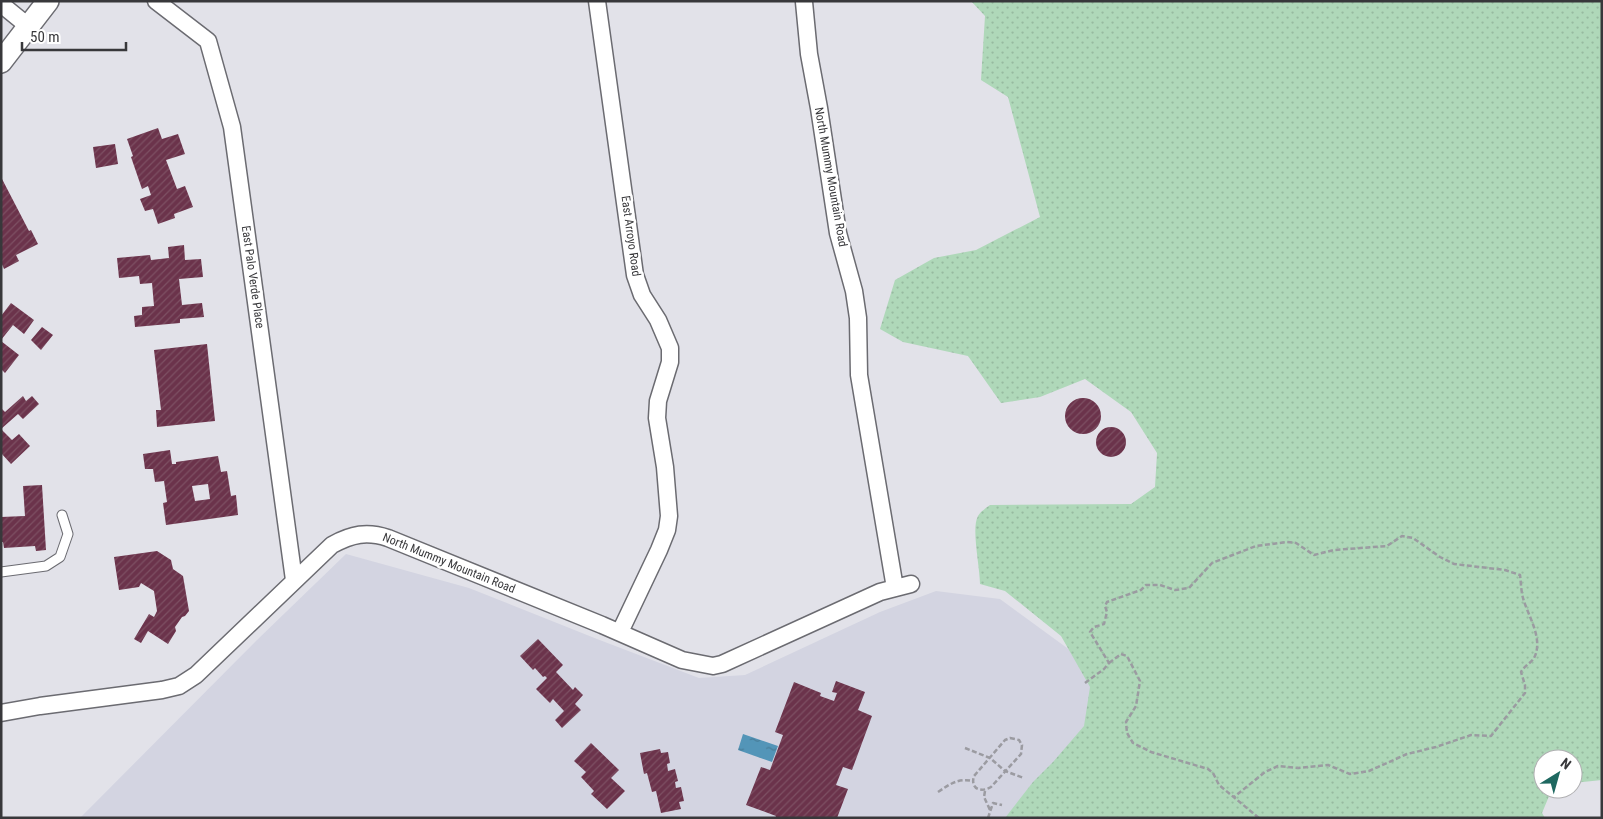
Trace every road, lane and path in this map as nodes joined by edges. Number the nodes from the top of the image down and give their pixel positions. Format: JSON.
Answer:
{"nodes":[{"id":1,"x":48,"y":1,"type":"edge"},
{"id":2,"x":156,"y":1,"type":"edge"},
{"id":3,"x":597,"y":1,"type":"edge"},
{"id":4,"x":804,"y":2,"type":"edge"},
{"id":5,"x":1,"y":4,"type":"edge"},
{"id":6,"x":28,"y":26,"type":"junction"},
{"id":7,"x":1,"y":62,"type":"edge"},
{"id":8,"x":62,"y":515,"type":"dead end"},
{"id":9,"x":1,"y":572,"type":"edge"},
{"id":10,"x":294,"y":580,"type":"junction"},
{"id":11,"x":911,"y":584,"type":"dead end"},
{"id":12,"x":895,"y":588,"type":"junction"},
{"id":13,"x":620,"y":632,"type":"junction"},
{"id":14,"x":1109,"y":663,"type":"junction"},
{"id":15,"x":1085,"y":683,"type":"dead end"},
{"id":16,"x":1,"y":713,"type":"edge"},
{"id":17,"x":966,"y":748,"type":"dead end"},
{"id":18,"x":990,"y":758,"type":"junction"},
{"id":19,"x":1005,"y":771,"type":"junction"},
{"id":20,"x":1024,"y":778,"type":"dead end"},
{"id":21,"x":973,"y":781,"type":"junction"},
{"id":22,"x":985,"y":791,"type":"junction"},
{"id":23,"x":938,"y":792,"type":"dead end"},
{"id":24,"x":1234,"y":797,"type":"junction"},
{"id":25,"x":1002,"y":805,"type":"dead end"},
{"id":26,"x":990,"y":810,"type":"junction"},
{"id":27,"x":988,"y":818,"type":"edge"},
{"id":28,"x":1259,"y":818,"type":"edge"}],
"edges":[{"from":1,"to":6,"type":"street"},
{"from":2,"to":10,"type":"street","name":"East Palo Verde Place"},
{"from":3,"to":13,"type":"street","name":"East Arroyo Road"},
{"from":4,"to":12,"type":"street","name":"North Mummy Mountain Road"},
{"from":5,"to":6,"type":"street"},
{"from":6,"to":7,"type":"street"},
{"from":8,"to":9,"type":"lane"},
{"from":10,"to":13,"type":"street","name":"North Mummy Mountain Road"},
{"from":10,"to":16,"type":"street","name":"North Mummy Mountain Road"},
{"from":11,"to":12,"type":"street","name":"North Mummy Mountain Road"},
{"from":12,"to":13,"type":"street","name":"North Mummy Mountain Road"},
{"from":14,"to":15,"type":"path"},
{"from":14,"to":24,"type":"path"},
{"from":14,"to":24,"type":"path"},
{"from":17,"to":18,"type":"path"},
{"from":18,"to":19,"type":"path"},
{"from":18,"to":19,"type":"path"},
{"from":18,"to":21,"type":"path"},
{"from":19,"to":20,"type":"path"},
{"from":19,"to":22,"type":"path"},
{"from":21,"to":22,"type":"path"},
{"from":21,"to":23,"type":"path"},
{"from":22,"to":26,"type":"path"},
{"from":24,"to":28,"type":"path"},
{"from":25,"to":26,"type":"path"},
{"from":26,"to":27,"type":"path"}]}
